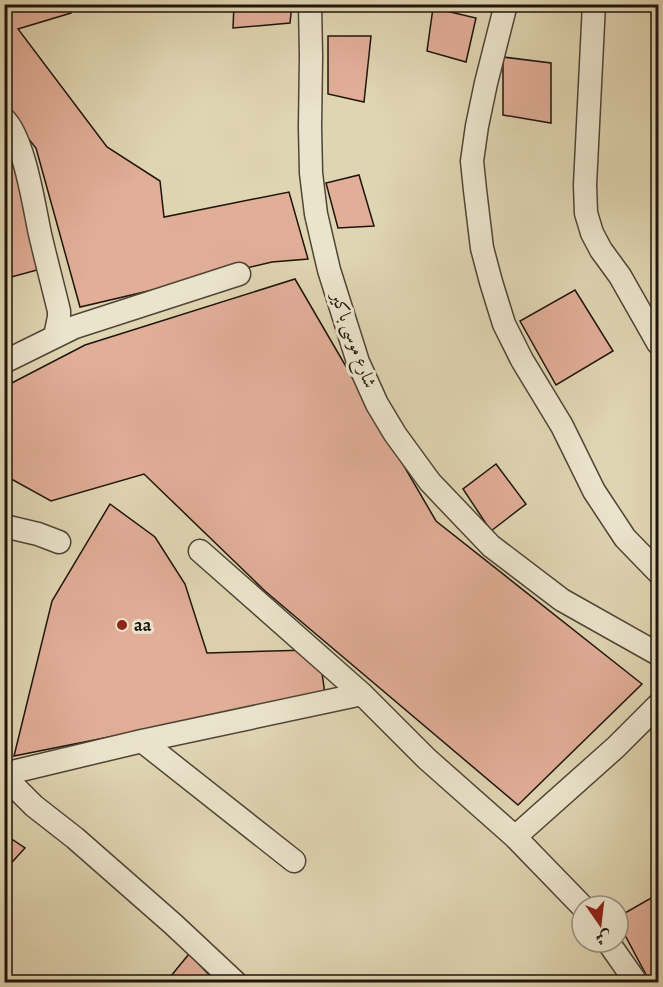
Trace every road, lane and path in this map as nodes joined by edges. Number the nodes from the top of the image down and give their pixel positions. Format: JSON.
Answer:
{"nodes":[{"id":1,"x":310,"y":4,"type":"edge"},
{"id":2,"x":506,"y":4,"type":"edge"},
{"id":3,"x":594,"y":4,"type":"edge"},
{"id":4,"x":4,"y":119,"type":"edge"},
{"id":5,"x":239,"y":274,"type":"dead end"},
{"id":6,"x":54,"y":336,"type":"junction"},
{"id":7,"x":658,"y":343,"type":"edge"},
{"id":8,"x":4,"y":362,"type":"edge"},
{"id":9,"x":4,"y":526,"type":"edge"},
{"id":10,"x":59,"y":543,"type":"dead end"},
{"id":11,"x":200,"y":551,"type":"dead end"},
{"id":12,"x":658,"y":572,"type":"edge"},
{"id":13,"x":612,"y":628,"type":"junction"},
{"id":14,"x":658,"y":654,"type":"edge"},
{"id":15,"x":658,"y":670,"type":"edge"},
{"id":16,"x":362,"y":694,"type":"junction"},
{"id":17,"x":658,"y":705,"type":"edge"},
{"id":18,"x":142,"y":741,"type":"junction"},
{"id":19,"x":4,"y":775,"type":"edge"},
{"id":20,"x":515,"y":837,"type":"junction"},
{"id":21,"x":294,"y":861,"type":"dead end"},
{"id":22,"x":570,"y":894,"type":"edge"},
{"id":23,"x":616,"y":954,"type":"edge"},
{"id":24,"x":235,"y":982,"type":"edge"},
{"id":25,"x":636,"y":982,"type":"edge"}],
"edges":[{"from":1,"to":13,"type":"street","name":"شارع موسى باكير"},
{"from":2,"to":12,"type":"street"},
{"from":3,"to":7,"type":"street"},
{"from":4,"to":6,"type":"street"},
{"from":5,"to":6,"type":"street"},
{"from":6,"to":8,"type":"street"},
{"from":9,"to":10,"type":"street"},
{"from":11,"to":16,"type":"street"},
{"from":13,"to":14,"type":"street","name":"شارع موسى باكير"},
{"from":13,"to":15,"type":"street"},
{"from":16,"to":18,"type":"street"},
{"from":16,"to":20,"type":"street"},
{"from":17,"to":20,"type":"street"},
{"from":18,"to":19,"type":"street"},
{"from":18,"to":21,"type":"street"},
{"from":19,"to":24,"type":"street"},
{"from":20,"to":22,"type":"street"},
{"from":23,"to":25,"type":"street"}]}
